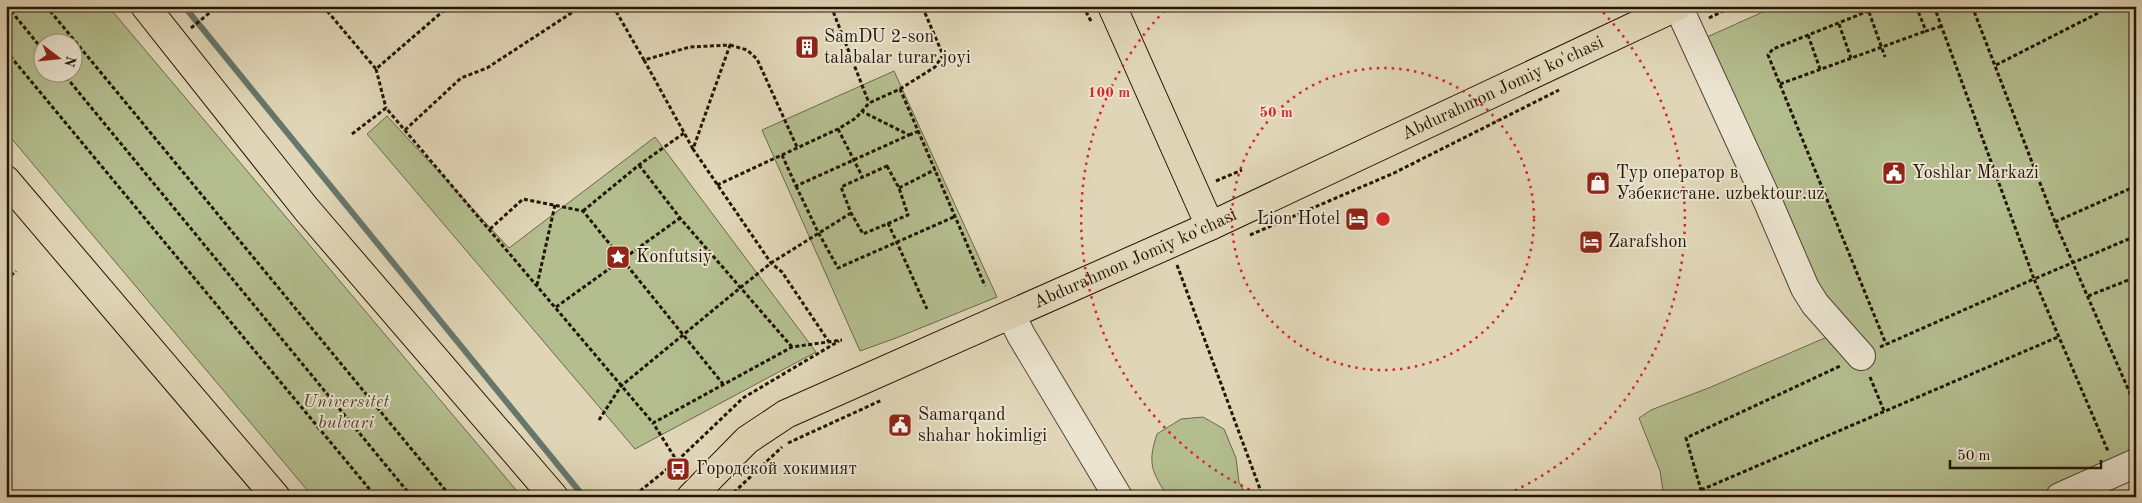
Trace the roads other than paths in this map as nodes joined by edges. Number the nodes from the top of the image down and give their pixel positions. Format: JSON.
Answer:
{"nodes":[{"id":1,"x":145,"y":6,"type":"edge"},
{"id":2,"x":1112,"y":6,"type":"edge"},
{"id":3,"x":1678,"y":6,"type":"edge"},
{"id":4,"x":6,"y":180,"type":"edge"},
{"id":5,"x":1210,"y":226,"type":"junction"},
{"id":6,"x":1010,"y":315,"type":"junction"},
{"id":7,"x":1861,"y":356,"type":"road end"},
{"id":8,"x":2126,"y":467,"type":"edge"},
{"id":9,"x":276,"y":497,"type":"edge"},
{"id":10,"x":554,"y":497,"type":"edge"},
{"id":11,"x":691,"y":497,"type":"edge"},
{"id":12,"x":1118,"y":497,"type":"edge"},
{"id":13,"x":2060,"y":497,"type":"edge"}],
"edges":[{"from":1,"to":10,"type":"main road"},
{"from":2,"to":5,"type":"main road"},
{"from":3,"to":5,"type":"main road","name":"Abdurahmon Jomiy ko'chasi"},
{"from":3,"to":7,"type":"street"},
{"from":4,"to":9,"type":"main road"},
{"from":5,"to":6,"type":"main road","name":"Abdurahmon Jomiy ko'chasi"},
{"from":6,"to":11,"type":"main road","name":"Abdurahmon Jomiy ko'chasi"},
{"from":6,"to":12,"type":"street"},
{"from":8,"to":13,"type":"street"}]}
